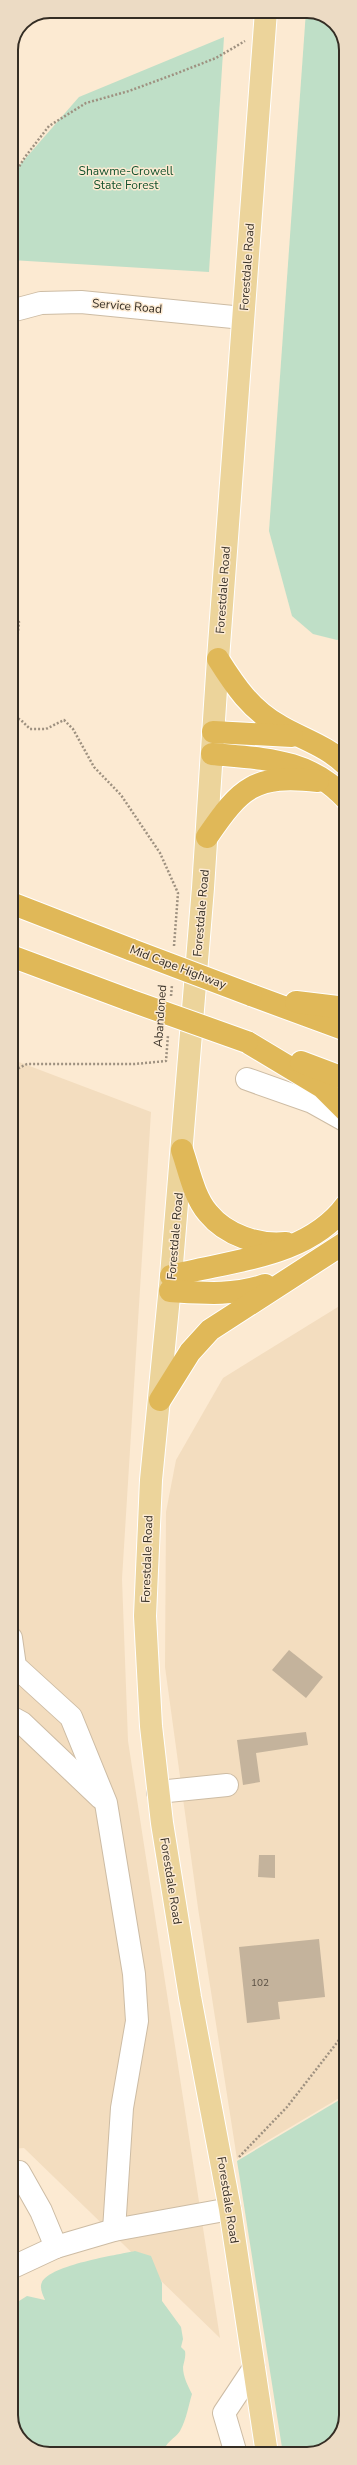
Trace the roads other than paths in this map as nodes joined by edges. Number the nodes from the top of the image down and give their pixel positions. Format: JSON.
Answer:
{"nodes":[{"id":1,"x":265,"y":20,"type":"edge"},
{"id":2,"x":18,"y":309,"type":"edge"},
{"id":3,"x":243,"y":318,"type":"junction"},
{"id":4,"x":218,"y":659,"type":"junction"},
{"id":5,"x":213,"y":732,"type":"junction"},
{"id":6,"x":303,"y":738,"type":"junction"},
{"id":7,"x":212,"y":754,"type":"junction"},
{"id":8,"x":339,"y":759,"type":"edge"},
{"id":9,"x":328,"y":782,"type":"junction"},
{"id":10,"x":339,"y":792,"type":"edge"},
{"id":11,"x":207,"y":837,"type":"junction"},
{"id":12,"x":18,"y":906,"type":"edge"},
{"id":13,"x":18,"y":959,"type":"edge"},
{"id":14,"x":251,"y":995,"type":"junction"},
{"id":15,"x":339,"y":1007,"type":"edge"},
{"id":16,"x":339,"y":1027,"type":"edge"},
{"id":17,"x":247,"y":1042,"type":"junction"},
{"id":18,"x":339,"y":1076,"type":"edge"},
{"id":19,"x":247,"y":1079,"type":"dead end"},
{"id":20,"x":339,"y":1103,"type":"edge"},
{"id":21,"x":339,"y":1117,"type":"edge"},
{"id":22,"x":182,"y":1150,"type":"junction"},
{"id":23,"x":339,"y":1212,"type":"edge"},
{"id":24,"x":297,"y":1242,"type":"junction"},
{"id":25,"x":339,"y":1246,"type":"edge"},
{"id":26,"x":294,"y":1274,"type":"junction"},
{"id":27,"x":171,"y":1284,"type":"junction"},
{"id":28,"x":160,"y":1400,"type":"junction"},
{"id":29,"x":18,"y":1669,"type":"edge"},
{"id":30,"x":18,"y":1721,"type":"edge"},
{"id":31,"x":227,"y":1785,"type":"dead end"},
{"id":32,"x":158,"y":1792,"type":"junction"},
{"id":33,"x":106,"y":1803,"type":"junction"},
{"id":34,"x":18,"y":2172,"type":"edge"},
{"id":35,"x":230,"y":2209,"type":"junction"},
{"id":36,"x":114,"y":2230,"type":"junction"},
{"id":37,"x":56,"y":2247,"type":"junction"},
{"id":38,"x":18,"y":2265,"type":"edge"},
{"id":39,"x":254,"y":2368,"type":"junction"},
{"id":40,"x":234,"y":2447,"type":"edge"},
{"id":41,"x":266,"y":2447,"type":"edge"}],
"edges":[{"from":1,"to":3,"type":"main road","name":"Forestdale Road"},
{"from":2,"to":3,"type":"street","name":"Service Road"},
{"from":3,"to":4,"type":"main road","name":"Forestdale Road"},
{"from":4,"to":5,"type":"main road","name":"Forestdale Road"},
{"from":4,"to":6,"type":"highway"},
{"from":5,"to":6,"type":"highway"},
{"from":5,"to":7,"type":"main road","name":"Forestdale Road"},
{"from":6,"to":8,"type":"highway"},
{"from":7,"to":9,"type":"highway"},
{"from":7,"to":11,"type":"main road","name":"Forestdale Road"},
{"from":9,"to":10,"type":"highway"},
{"from":9,"to":11,"type":"highway"},
{"from":11,"to":22,"type":"main road","name":"Forestdale Road"},
{"from":12,"to":14,"type":"highway","name":"Mid Cape Highway","bridge":true},
{"from":13,"to":17,"type":"highway","bridge":true},
{"from":14,"to":15,"type":"highway"},
{"from":14,"to":16,"type":"highway","name":"Mid Cape Highway"},
{"from":17,"to":18,"type":"highway"},
{"from":17,"to":20,"type":"highway"},
{"from":19,"to":21,"type":"street"},
{"from":22,"to":24,"type":"highway"},
{"from":22,"to":27,"type":"main road","name":"Forestdale Road"},
{"from":23,"to":24,"type":"highway"},
{"from":24,"to":27,"type":"highway"},
{"from":25,"to":26,"type":"highway"},
{"from":26,"to":27,"type":"highway"},
{"from":26,"to":28,"type":"highway"},
{"from":27,"to":28,"type":"main road","name":"Forestdale Road"},
{"from":28,"to":32,"type":"main road","name":"Forestdale Road"},
{"from":29,"to":33,"type":"street"},
{"from":30,"to":33,"type":"street"},
{"from":31,"to":32,"type":"street"},
{"from":32,"to":35,"type":"main road","name":"Forestdale Road"},
{"from":33,"to":36,"type":"street"},
{"from":34,"to":37,"type":"street"},
{"from":35,"to":36,"type":"street"},
{"from":35,"to":39,"type":"main road","name":"Forestdale Road"},
{"from":36,"to":37,"type":"street"},
{"from":37,"to":38,"type":"street"},
{"from":39,"to":40,"type":"street"},
{"from":39,"to":41,"type":"main road","name":"Forestdale Road"}]}
